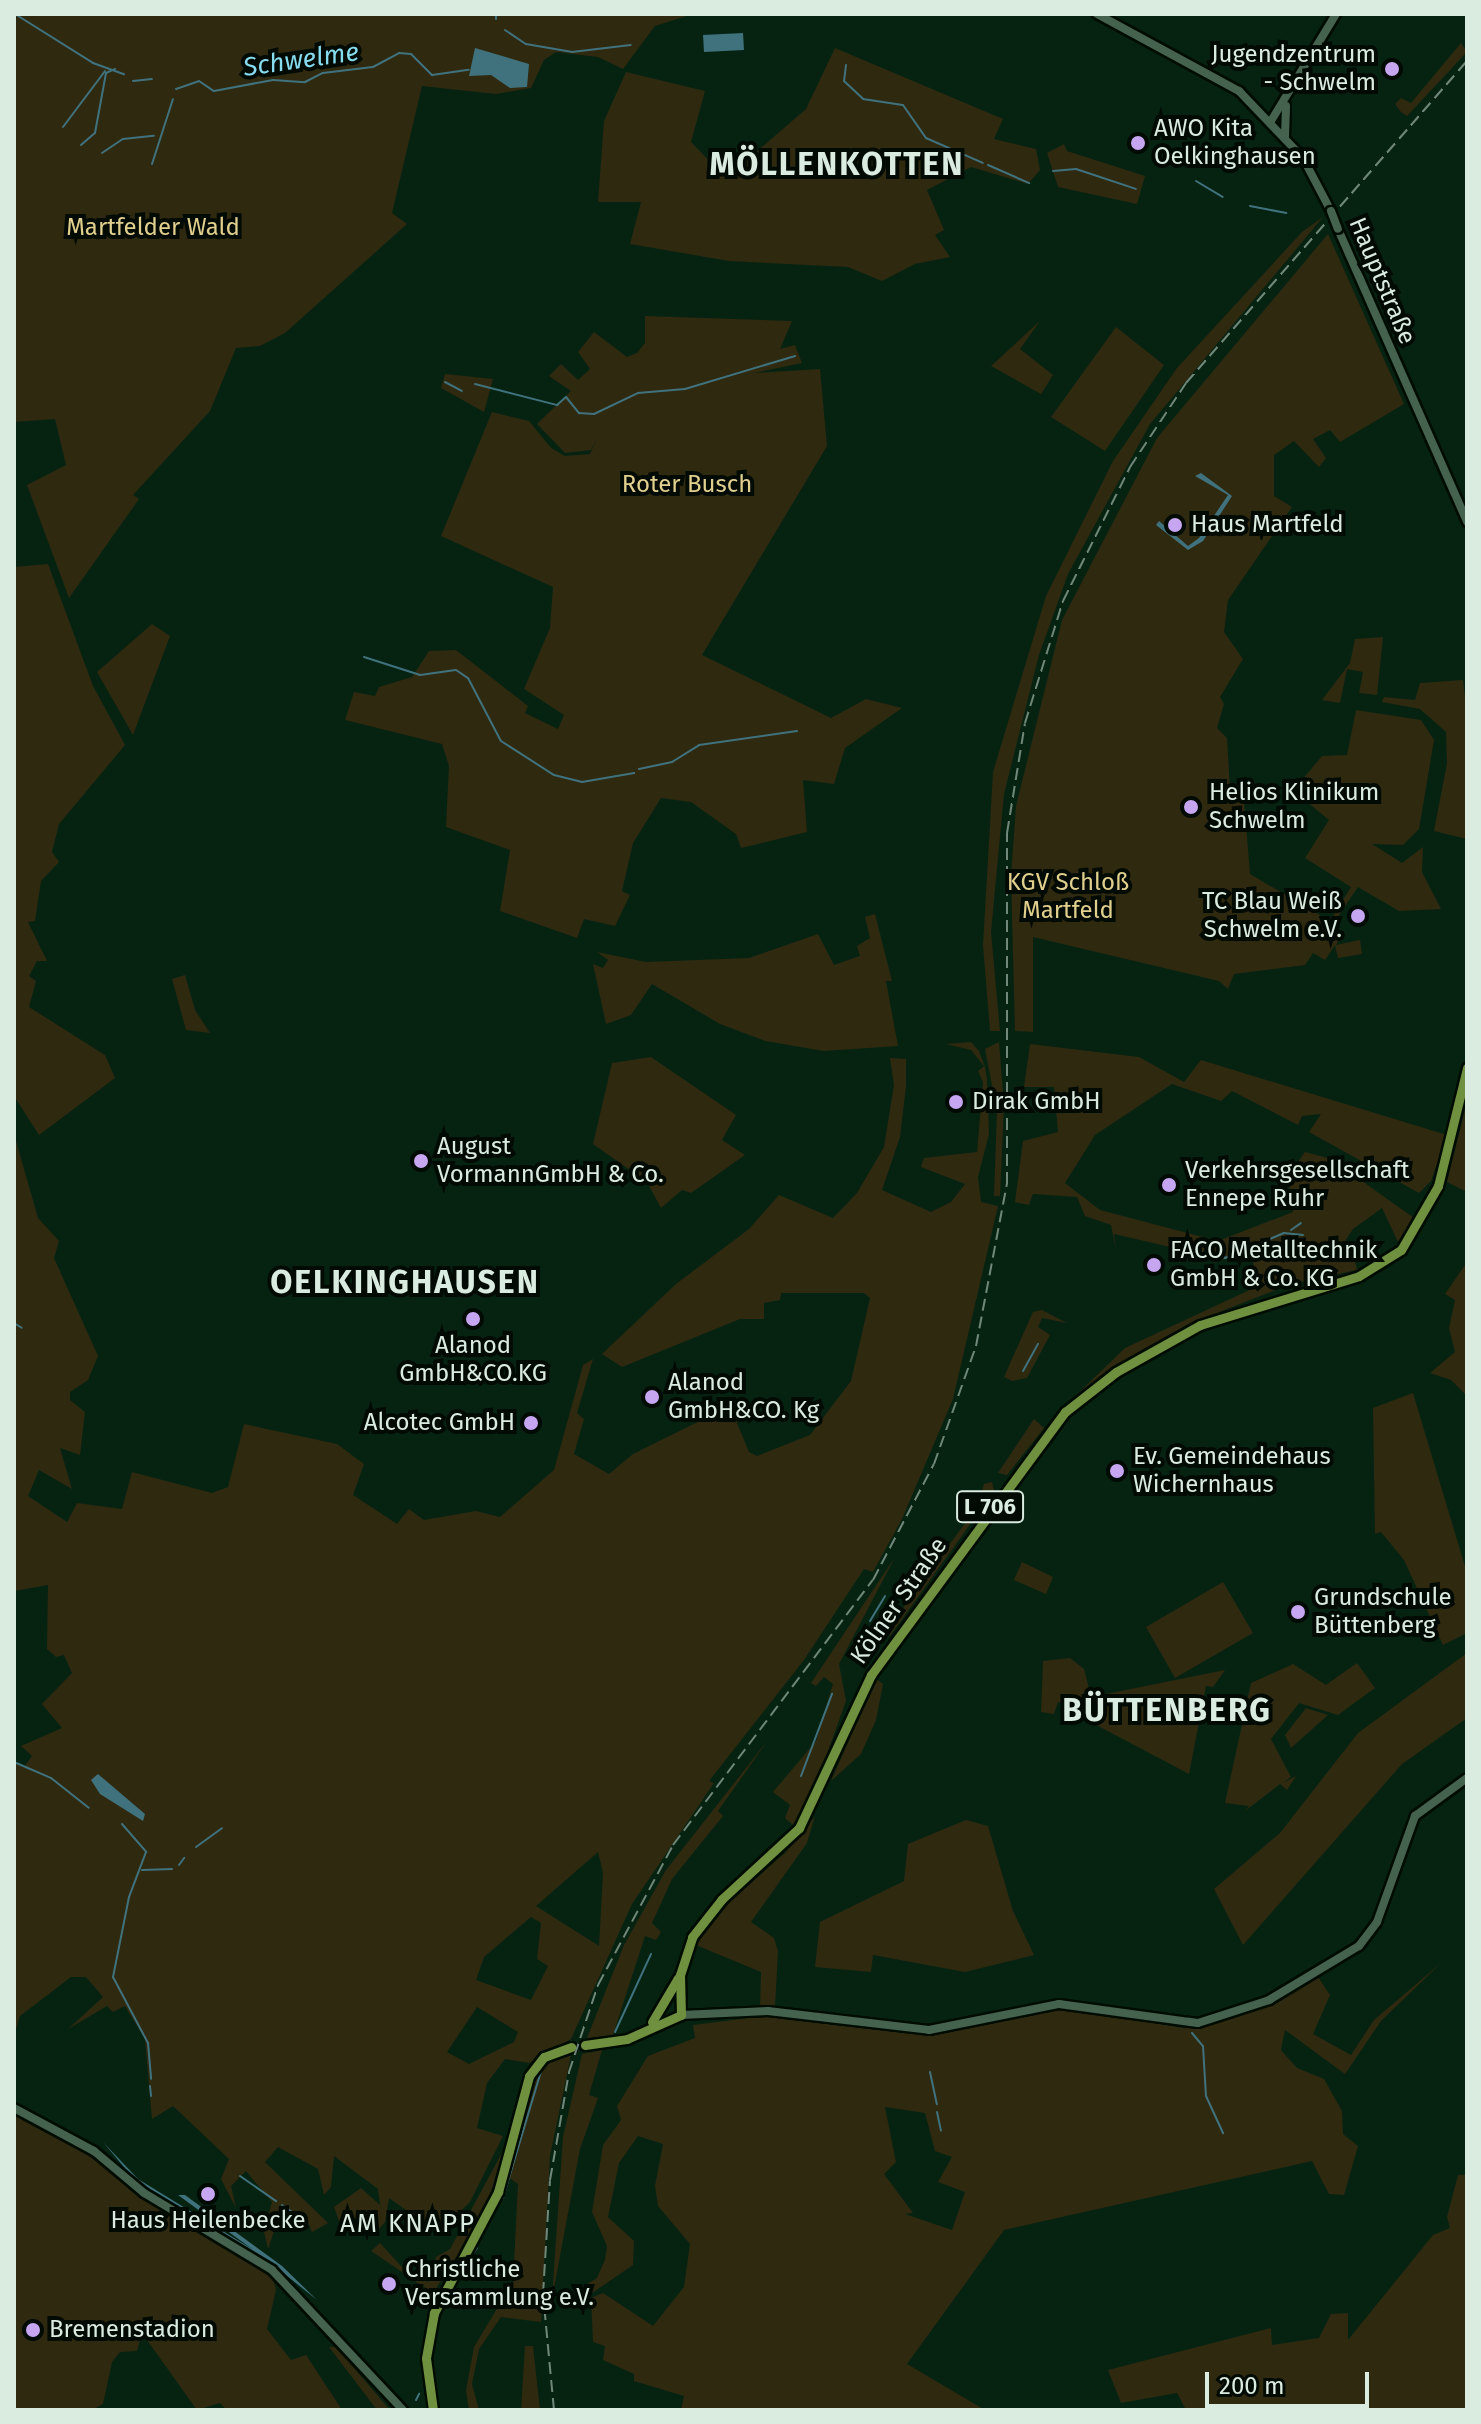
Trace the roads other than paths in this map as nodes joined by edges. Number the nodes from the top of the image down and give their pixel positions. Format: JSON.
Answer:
{"nodes":[{"id":1,"x":1097,"y":14,"type":"edge"},
{"id":2,"x":1336,"y":14,"type":"edge"},
{"id":3,"x":1287,"y":101,"type":"junction"},
{"id":4,"x":1271,"y":121,"type":"junction"},
{"id":5,"x":1286,"y":137,"type":"junction"},
{"id":6,"x":1465,"y":506,"type":"edge"},
{"id":7,"x":1467,"y":522,"type":"edge"},
{"id":8,"x":1467,"y":1068,"type":"edge"},
{"id":9,"x":1467,"y":1778,"type":"edge"},
{"id":10,"x":680,"y":1975,"type":"junction"},
{"id":11,"x":669,"y":1994,"type":"junction"},
{"id":12,"x":682,"y":2007,"type":"junction"},
{"id":13,"x":661,"y":2009,"type":"junction"},
{"id":14,"x":668,"y":2017,"type":"junction"},
{"id":15,"x":650,"y":2025,"type":"junction"},
{"id":16,"x":585,"y":2045,"type":"dead end"},
{"id":17,"x":571,"y":2047,"type":"dead end"},
{"id":18,"x":14,"y":2108,"type":"edge"},
{"id":19,"x":403,"y":2410,"type":"edge"},
{"id":20,"x":433,"y":2410,"type":"edge"}],
"edges":[{"from":1,"to":4,"type":"main road","name":"Hauptstraße"},
{"from":2,"to":3,"type":"main road"},
{"from":3,"to":4,"type":"main road"},
{"from":3,"to":5,"type":"main road"},
{"from":4,"to":5,"type":"main road","name":"Hauptstraße"},
{"from":5,"to":6,"type":"main road","name":"Hauptstraße","bridge":true},
{"from":6,"to":7,"type":"main road","name":"Hauptstraße"},
{"from":8,"to":10,"type":"main road","name":"Kölner Straße","number":"L 706"},
{"from":9,"to":12,"type":"main road"},
{"from":10,"to":11,"type":"main road","name":"Kölner Straße"},
{"from":10,"to":12,"type":"main road","name":"Kölner Straße","number":"L 706"},
{"from":11,"to":12,"type":"main road"},
{"from":11,"to":13,"type":"main road","name":"Kölner Straße"},
{"from":12,"to":14,"type":"main road"},
{"from":13,"to":14,"type":"main road"},
{"from":13,"to":15,"type":"main road","name":"Kölner Straße"},
{"from":14,"to":15,"type":"main road"},
{"from":15,"to":16,"type":"main road"},
{"from":17,"to":20,"type":"main road"},
{"from":18,"to":19,"type":"main road"}]}
